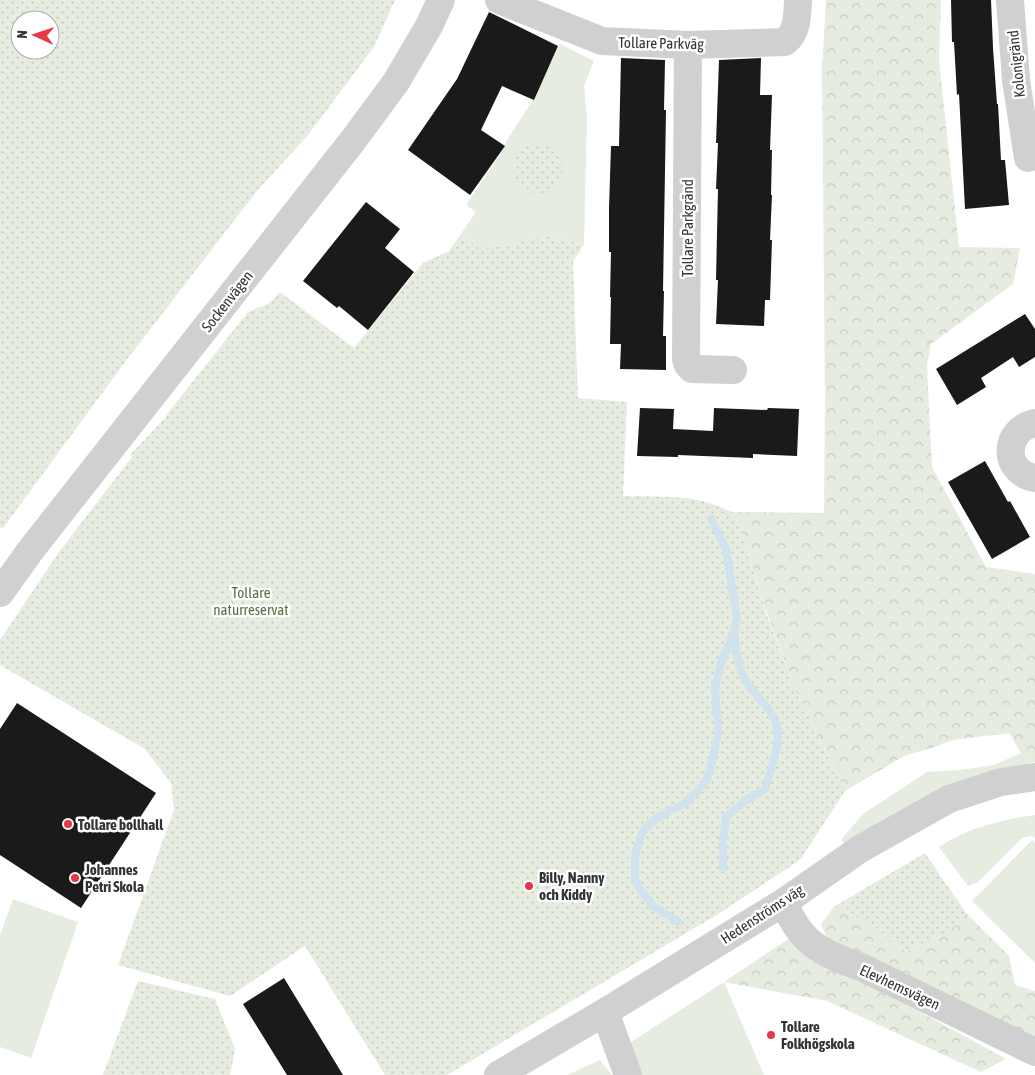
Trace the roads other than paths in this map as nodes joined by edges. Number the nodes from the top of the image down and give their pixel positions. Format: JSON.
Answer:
{"nodes":[{"id":1,"x":441,"y":0,"type":"edge"},
{"id":2,"x":499,"y":0,"type":"edge"},
{"id":3,"x":798,"y":0,"type":"edge"},
{"id":4,"x":1010,"y":0,"type":"edge"},
{"id":5,"x":688,"y":45,"type":"junction"},
{"id":6,"x":1028,"y":158,"type":"dead end"},
{"id":7,"x":733,"y":370,"type":"dead end"},
{"id":8,"x":1035,"y":423,"type":"edge"},
{"id":9,"x":1035,"y":478,"type":"edge"},
{"id":10,"x":0,"y":594,"type":"edge"},
{"id":11,"x":1035,"y":777,"type":"edge"},
{"id":12,"x":784,"y":902,"type":"junction"},
{"id":13,"x":605,"y":1012,"type":"junction"},
{"id":14,"x":1035,"y":1052,"type":"edge"},
{"id":15,"x":498,"y":1075,"type":"edge"},
{"id":16,"x":628,"y":1075,"type":"edge"}],
"edges":[{"from":1,"to":10,"type":"street","name":"Sockenvägen"},
{"from":2,"to":5,"type":"street","name":"Tollare Parkväg"},
{"from":3,"to":5,"type":"street","name":"Tollare Parkväg"},
{"from":4,"to":6,"type":"street","name":"Kolonigränd"},
{"from":5,"to":7,"type":"street","name":"Tollare Parkgränd"},
{"from":8,"to":9,"type":"street"},
{"from":11,"to":12,"type":"street","name":"Hedenströms väg"},
{"from":12,"to":13,"type":"street","name":"Hedenströms väg"},
{"from":12,"to":14,"type":"street","name":"Elevhemsvägen"},
{"from":13,"to":15,"type":"street","name":"Hedenströms väg"},
{"from":13,"to":16,"type":"street"}]}
